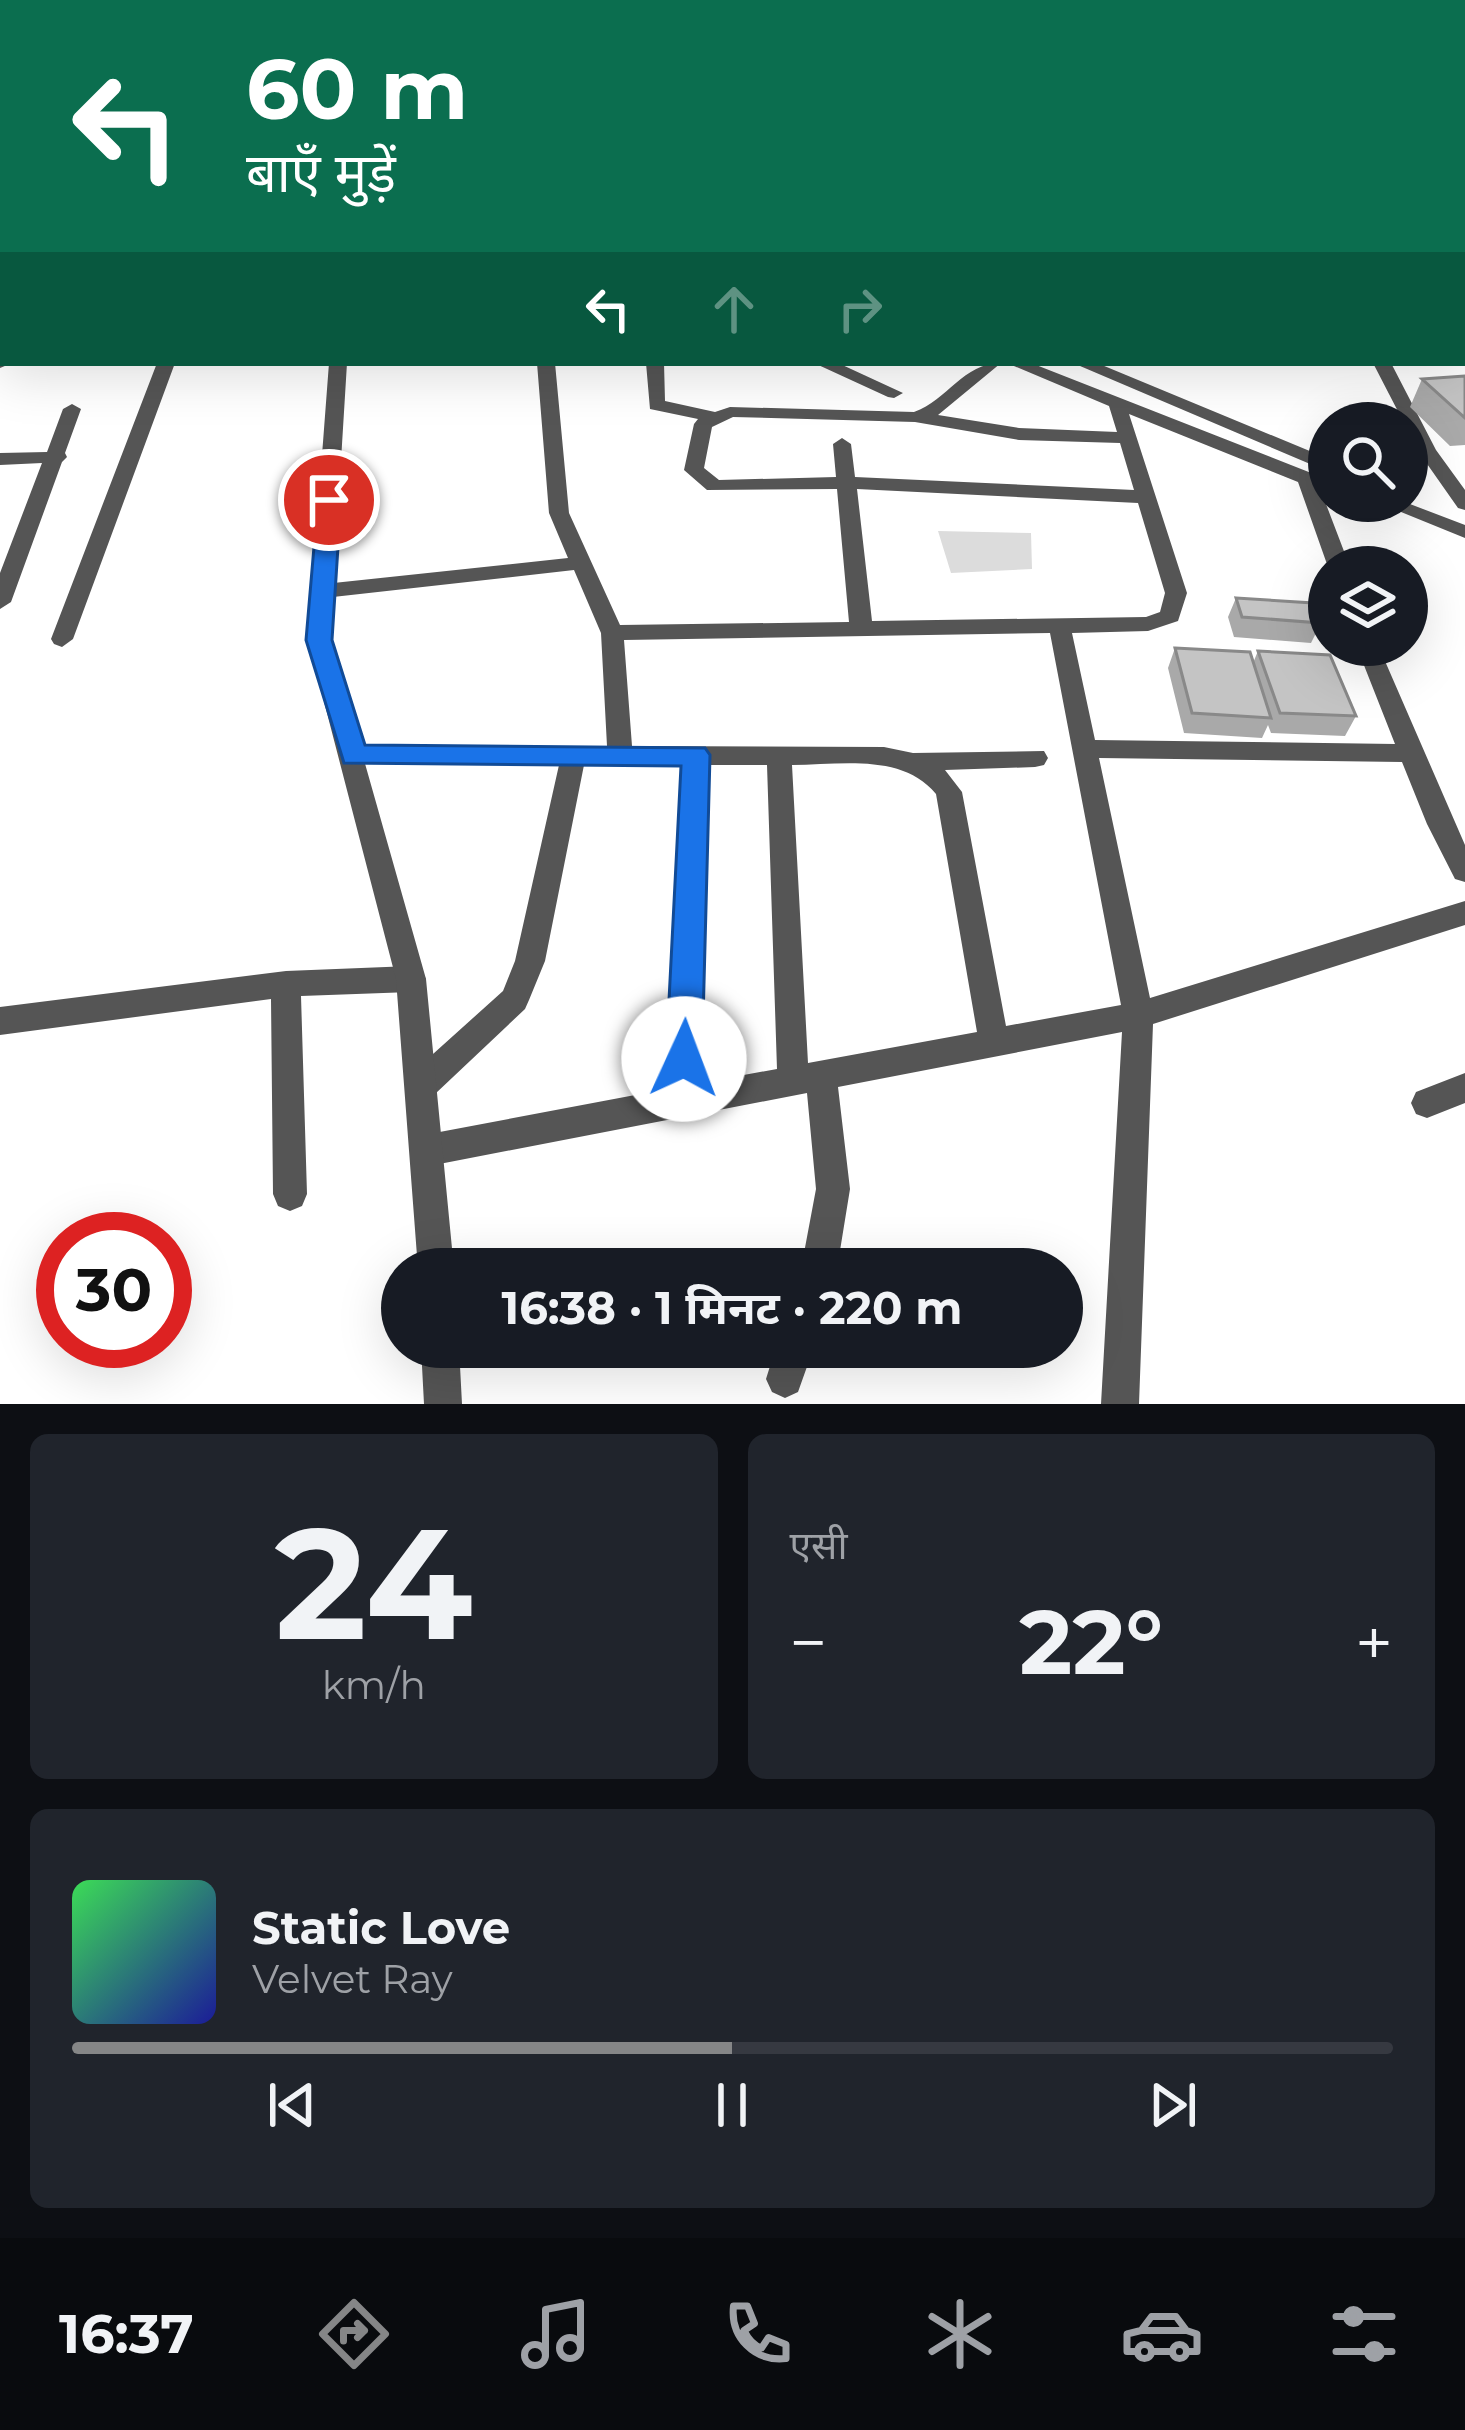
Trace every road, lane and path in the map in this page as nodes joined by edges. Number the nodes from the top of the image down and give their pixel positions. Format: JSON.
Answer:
{"nodes":[{"id":1,"x":165,"y":366,"type":"edge"},
{"id":2,"x":338,"y":366,"type":"edge"},
{"id":3,"x":546,"y":366,"type":"edge"},
{"id":4,"x":655,"y":366,"type":"edge"},
{"id":5,"x":830,"y":366,"type":"edge"},
{"id":6,"x":988,"y":366,"type":"edge"},
{"id":7,"x":1030,"y":366,"type":"edge"},
{"id":8,"x":1089,"y":366,"type":"edge"},
{"id":9,"x":1384,"y":366,"type":"edge"},
{"id":10,"x":894,"y":393,"type":"dead end"},
{"id":11,"x":1118,"y":407,"type":"junction"},
{"id":12,"x":72,"y":409,"type":"dead end"},
{"id":13,"x":713,"y":417,"type":"junction"},
{"id":14,"x":915,"y":417,"type":"junction"},
{"id":15,"x":1127,"y":437,"type":"junction"},
{"id":16,"x":842,"y":444,"type":"dead end"},
{"id":17,"x":58,"y":457,"type":"junction"},
{"id":18,"x":1308,"y":457,"type":"edge"},
{"id":19,"x":0,"y":458,"type":"edge"},
{"id":20,"x":1308,"y":481,"type":"edge"},
{"id":21,"x":849,"y":484,"type":"junction"},
{"id":22,"x":1147,"y":497,"type":"junction"},
{"id":23,"x":1465,"y":504,"type":"edge"},
{"id":24,"x":1428,"y":518,"type":"edge"},
{"id":25,"x":1465,"y":532,"type":"edge"},
{"id":26,"x":582,"y":563,"type":"junction"},
{"id":27,"x":323,"y":591,"type":"junction"},
{"id":28,"x":0,"y":602,"type":"edge"},
{"id":29,"x":861,"y":626,"type":"junction"},
{"id":30,"x":1060,"y":626,"type":"junction"},
{"id":31,"x":612,"y":634,"type":"junction"},
{"id":32,"x":62,"y":639,"type":"dead end"},
{"id":33,"x":1375,"y":666,"type":"edge"},
{"id":34,"x":1084,"y":749,"type":"junction"},
{"id":35,"x":1410,"y":753,"type":"junction"},
{"id":36,"x":354,"y":755,"type":"junction"},
{"id":37,"x":695,"y":755,"type":"junction"},
{"id":38,"x":779,"y":755,"type":"junction"},
{"id":39,"x":620,"y":756,"type":"junction"},
{"id":40,"x":573,"y":757,"type":"junction"},
{"id":41,"x":1035,"y":758,"type":"dead end"},
{"id":42,"x":915,"y":760,"type":"junction"},
{"id":43,"x":1465,"y":872,"type":"edge"},
{"id":44,"x":1465,"y":913,"type":"edge"},
{"id":45,"x":411,"y":979,"type":"junction"},
{"id":46,"x":286,"y":984,"type":"junction"},
{"id":47,"x":1138,"y":1016,"type":"junction"},
{"id":48,"x":0,"y":1021,"type":"edge"},
{"id":49,"x":994,"y":1043,"type":"junction"},
{"id":50,"x":807,"y":1078,"type":"junction"},
{"id":51,"x":424,"y":1083,"type":"junction"},
{"id":52,"x":1465,"y":1088,"type":"edge"},
{"id":53,"x":682,"y":1102,"type":"junction"},
{"id":54,"x":1427,"y":1103,"type":"dead end"},
{"id":55,"x":429,"y":1150,"type":"junction"},
{"id":56,"x":290,"y":1194,"type":"dead end"},
{"id":57,"x":435,"y":1248,"type":"edge"},
{"id":58,"x":823,"y":1248,"type":"edge"},
{"id":59,"x":441,"y":1368,"type":"edge"},
{"id":60,"x":443,"y":1404,"type":"edge"},
{"id":61,"x":1120,"y":1404,"type":"edge"}],
"edges":[{"from":1,"to":32,"type":"street"},
{"from":2,"to":27,"type":"street"},
{"from":3,"to":26,"type":"street"},
{"from":4,"to":13,"type":"street"},
{"from":5,"to":10,"type":"street"},
{"from":6,"to":14,"type":"street"},
{"from":7,"to":11,"type":"street"},
{"from":8,"to":18,"type":"street"},
{"from":9,"to":23,"type":"street"},
{"from":11,"to":15,"type":"street"},
{"from":11,"to":20,"type":"street"},
{"from":12,"to":17,"type":"street"},
{"from":13,"to":14,"type":"street"},
{"from":13,"to":21,"type":"street"},
{"from":14,"to":15,"type":"street"},
{"from":15,"to":22,"type":"street"},
{"from":16,"to":21,"type":"street"},
{"from":17,"to":19,"type":"street"},
{"from":17,"to":28,"type":"street"},
{"from":21,"to":22,"type":"street"},
{"from":21,"to":29,"type":"street"},
{"from":22,"to":30,"type":"street"},
{"from":24,"to":25,"type":"street"},
{"from":26,"to":27,"type":"street"},
{"from":26,"to":31,"type":"street"},
{"from":27,"to":36,"type":"street"},
{"from":29,"to":30,"type":"street"},
{"from":29,"to":31,"type":"street"},
{"from":30,"to":34,"type":"street"},
{"from":31,"to":39,"type":"street"},
{"from":33,"to":35,"type":"street"},
{"from":34,"to":35,"type":"street"},
{"from":34,"to":47,"type":"street"},
{"from":35,"to":43,"type":"street"},
{"from":36,"to":40,"type":"street"},
{"from":36,"to":45,"type":"street"},
{"from":37,"to":38,"type":"street"},
{"from":37,"to":39,"type":"street"},
{"from":37,"to":53,"type":"street"},
{"from":38,"to":42,"type":"street"},
{"from":38,"to":50,"type":"street"},
{"from":39,"to":40,"type":"street"},
{"from":40,"to":51,"type":"street"},
{"from":41,"to":42,"type":"street"},
{"from":42,"to":49,"type":"street"},
{"from":44,"to":47,"type":"street"},
{"from":45,"to":46,"type":"street"},
{"from":45,"to":51,"type":"street"},
{"from":46,"to":48,"type":"street"},
{"from":46,"to":56,"type":"street"},
{"from":47,"to":49,"type":"street"},
{"from":47,"to":61,"type":"street"},
{"from":49,"to":50,"type":"street"},
{"from":50,"to":53,"type":"street"},
{"from":50,"to":58,"type":"street"},
{"from":51,"to":55,"type":"street"},
{"from":52,"to":54,"type":"street"},
{"from":53,"to":55,"type":"street"},
{"from":55,"to":57,"type":"street"},
{"from":59,"to":60,"type":"street"}]}
